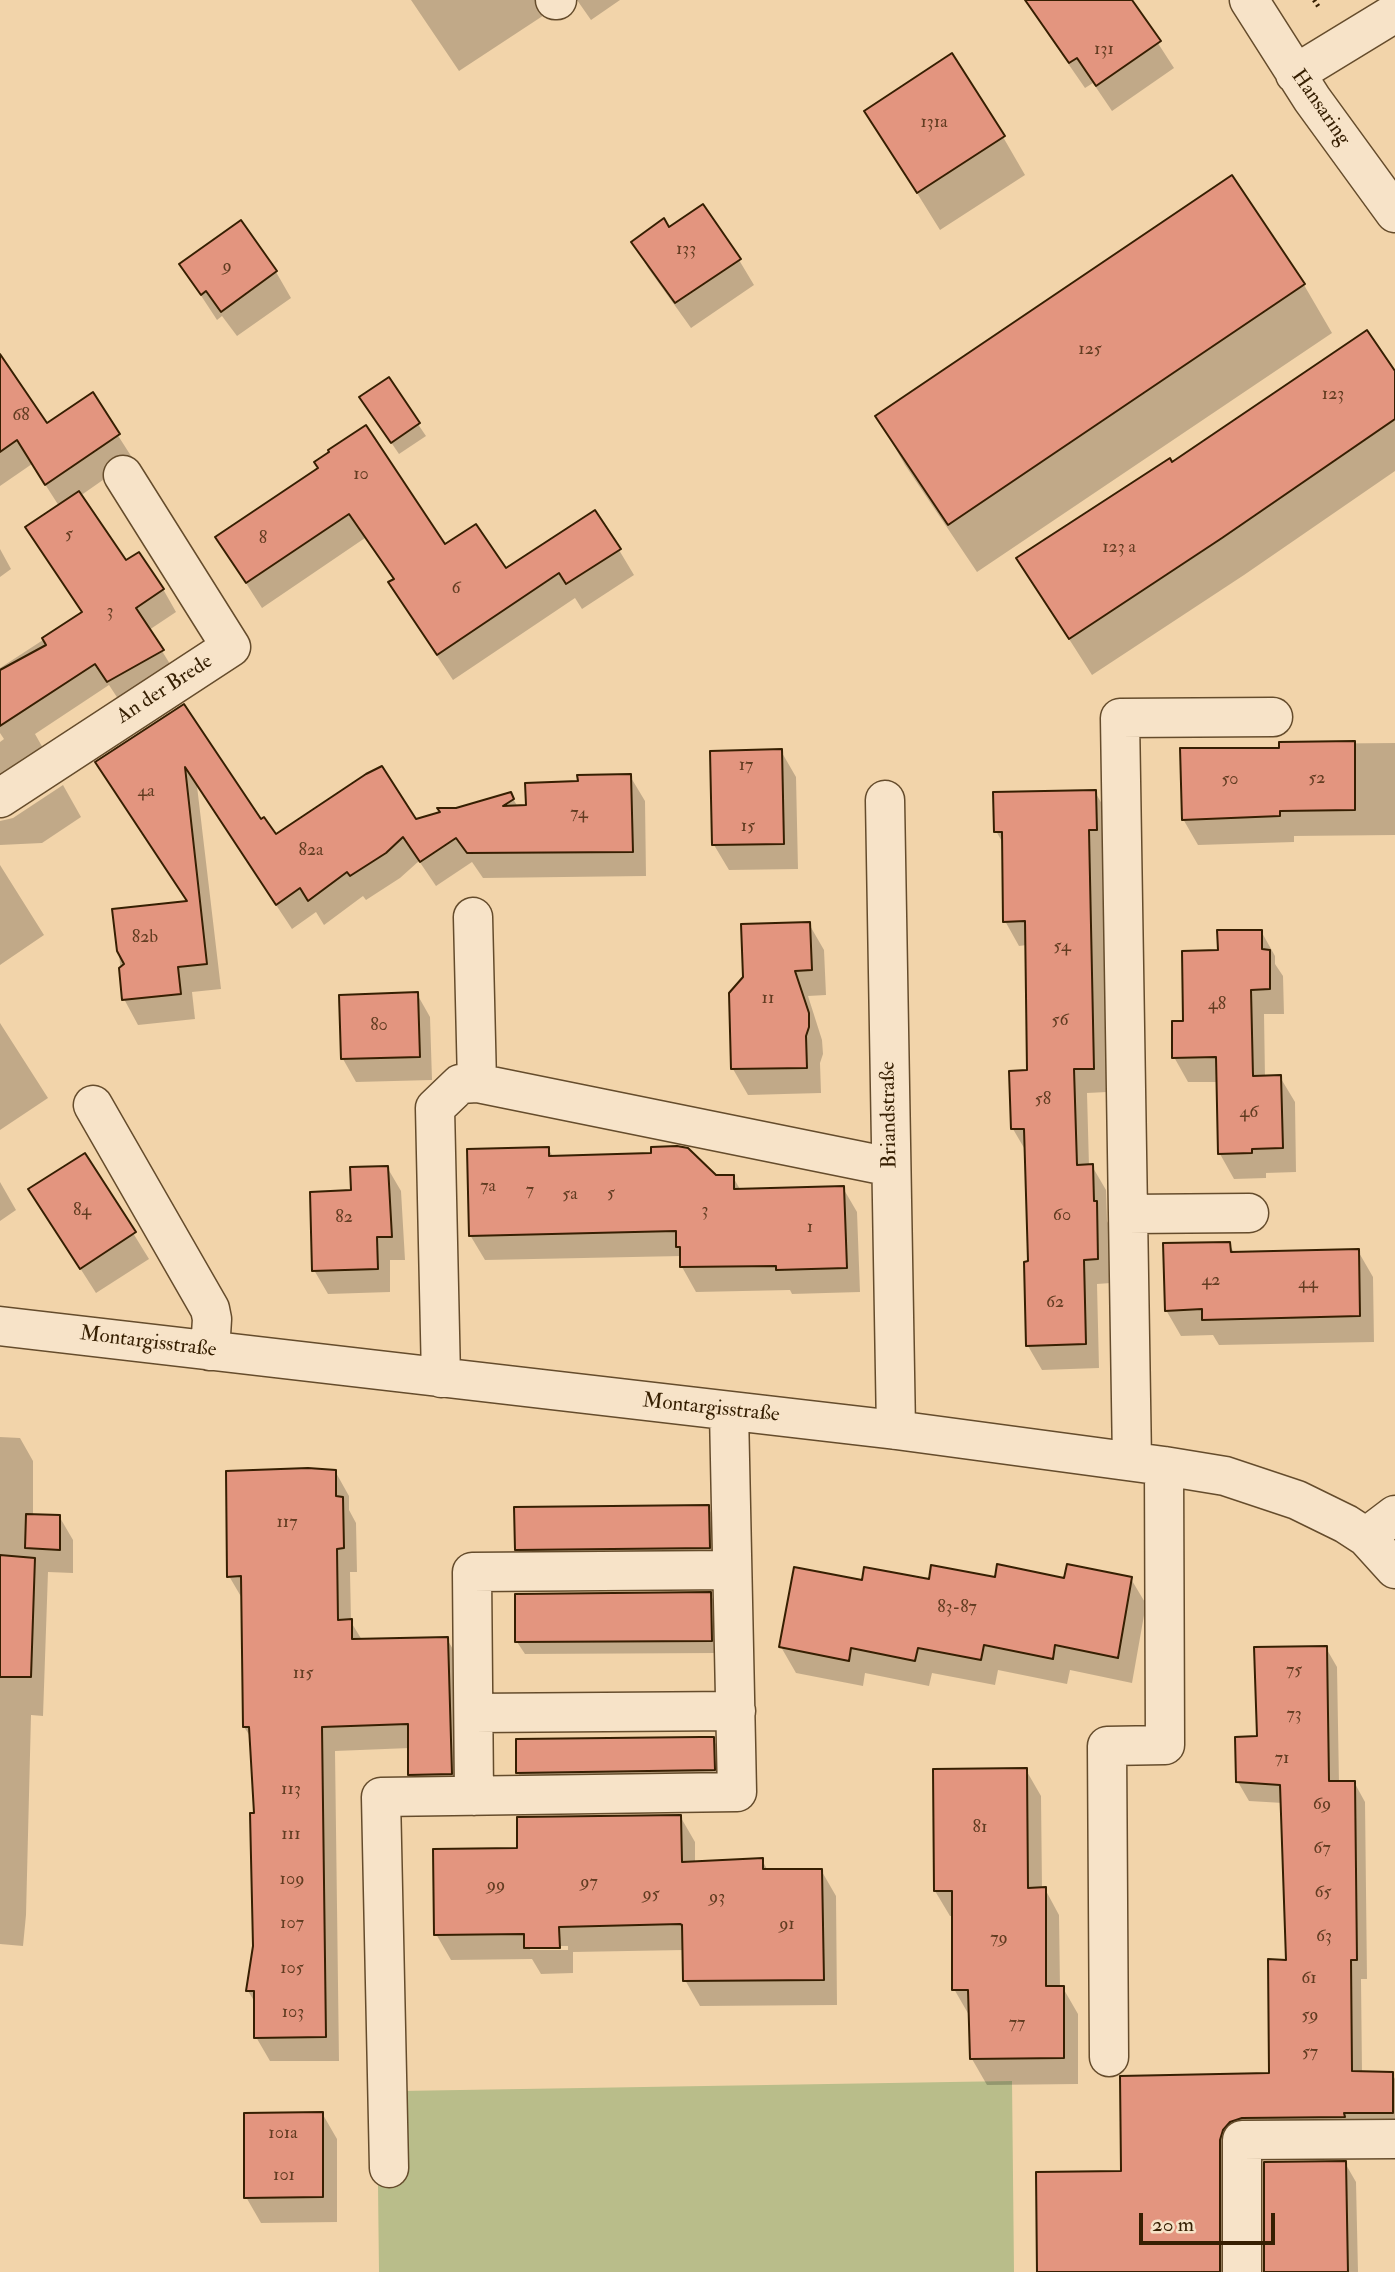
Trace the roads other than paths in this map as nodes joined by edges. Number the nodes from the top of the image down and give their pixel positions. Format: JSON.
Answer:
{"nodes":[{"id":1,"x":1249,"y":0,"type":"edge"},
{"id":2,"x":1395,"y":13,"type":"edge"},
{"id":3,"x":1295,"y":74,"type":"junction"},
{"id":4,"x":1395,"y":213,"type":"edge"},
{"id":5,"x":123,"y":475,"type":"dead end"},
{"id":6,"x":1273,"y":717,"type":"dead end"},
{"id":7,"x":0,"y":798,"type":"edge"},
{"id":8,"x":885,"y":800,"type":"dead end"},
{"id":9,"x":473,"y":917,"type":"dead end"},
{"id":10,"x":477,"y":1083,"type":"junction"},
{"id":11,"x":93,"y":1105,"type":"dead end"},
{"id":12,"x":891,"y":1167,"type":"junction"},
{"id":13,"x":1249,"y":1213,"type":"dead end"},
{"id":14,"x":1128,"y":1214,"type":"junction"},
{"id":15,"x":0,"y":1326,"type":"edge"},
{"id":16,"x":210,"y":1351,"type":"junction"},
{"id":17,"x":441,"y":1378,"type":"junction"},
{"id":18,"x":729,"y":1412,"type":"junction"},
{"id":19,"x":895,"y":1430,"type":"junction"},
{"id":20,"x":1148,"y":1464,"type":"junction"},
{"id":21,"x":1380,"y":1526,"type":"edge"},
{"id":22,"x":1395,"y":1569,"type":"edge"},
{"id":23,"x":732,"y":1570,"type":"junction"},
{"id":24,"x":736,"y":1711,"type":"junction"},
{"id":25,"x":474,"y":1713,"type":"junction"},
{"id":26,"x":474,"y":1796,"type":"junction"},
{"id":27,"x":1109,"y":2057,"type":"dead end"},
{"id":28,"x":1395,"y":2139,"type":"edge"},
{"id":29,"x":389,"y":2168,"type":"dead end"},
{"id":30,"x":1242,"y":2272,"type":"edge"}],
"edges":[{"from":1,"to":3,"type":"street","name":"Hansaring"},
{"from":2,"to":3,"type":"street"},
{"from":3,"to":4,"type":"street","name":"Hansaring"},
{"from":5,"to":7,"type":"street","name":"An der Brede"},
{"from":6,"to":14,"type":"street"},
{"from":8,"to":12,"type":"street","name":"Briandstraße"},
{"from":9,"to":10,"type":"street"},
{"from":10,"to":12,"type":"street"},
{"from":10,"to":17,"type":"street"},
{"from":11,"to":16,"type":"street"},
{"from":12,"to":19,"type":"street","name":"Briandstraße"},
{"from":13,"to":14,"type":"street"},
{"from":14,"to":20,"type":"street"},
{"from":15,"to":16,"type":"street","name":"Montargisstraße"},
{"from":16,"to":17,"type":"street","name":"Montargisstraße"},
{"from":17,"to":18,"type":"street","name":"Montargisstraße"},
{"from":18,"to":19,"type":"street","name":"Montargisstraße"},
{"from":18,"to":23,"type":"street"},
{"from":19,"to":20,"type":"street","name":"Montargisstraße"},
{"from":20,"to":21,"type":"street","name":"Montargisstraße"},
{"from":20,"to":27,"type":"street"},
{"from":21,"to":22,"type":"street","name":"Montargisstraße"},
{"from":23,"to":24,"type":"street"},
{"from":23,"to":25,"type":"street"},
{"from":24,"to":25,"type":"street"},
{"from":24,"to":26,"type":"street"},
{"from":25,"to":26,"type":"street"},
{"from":26,"to":29,"type":"street"},
{"from":28,"to":30,"type":"street"}]}
